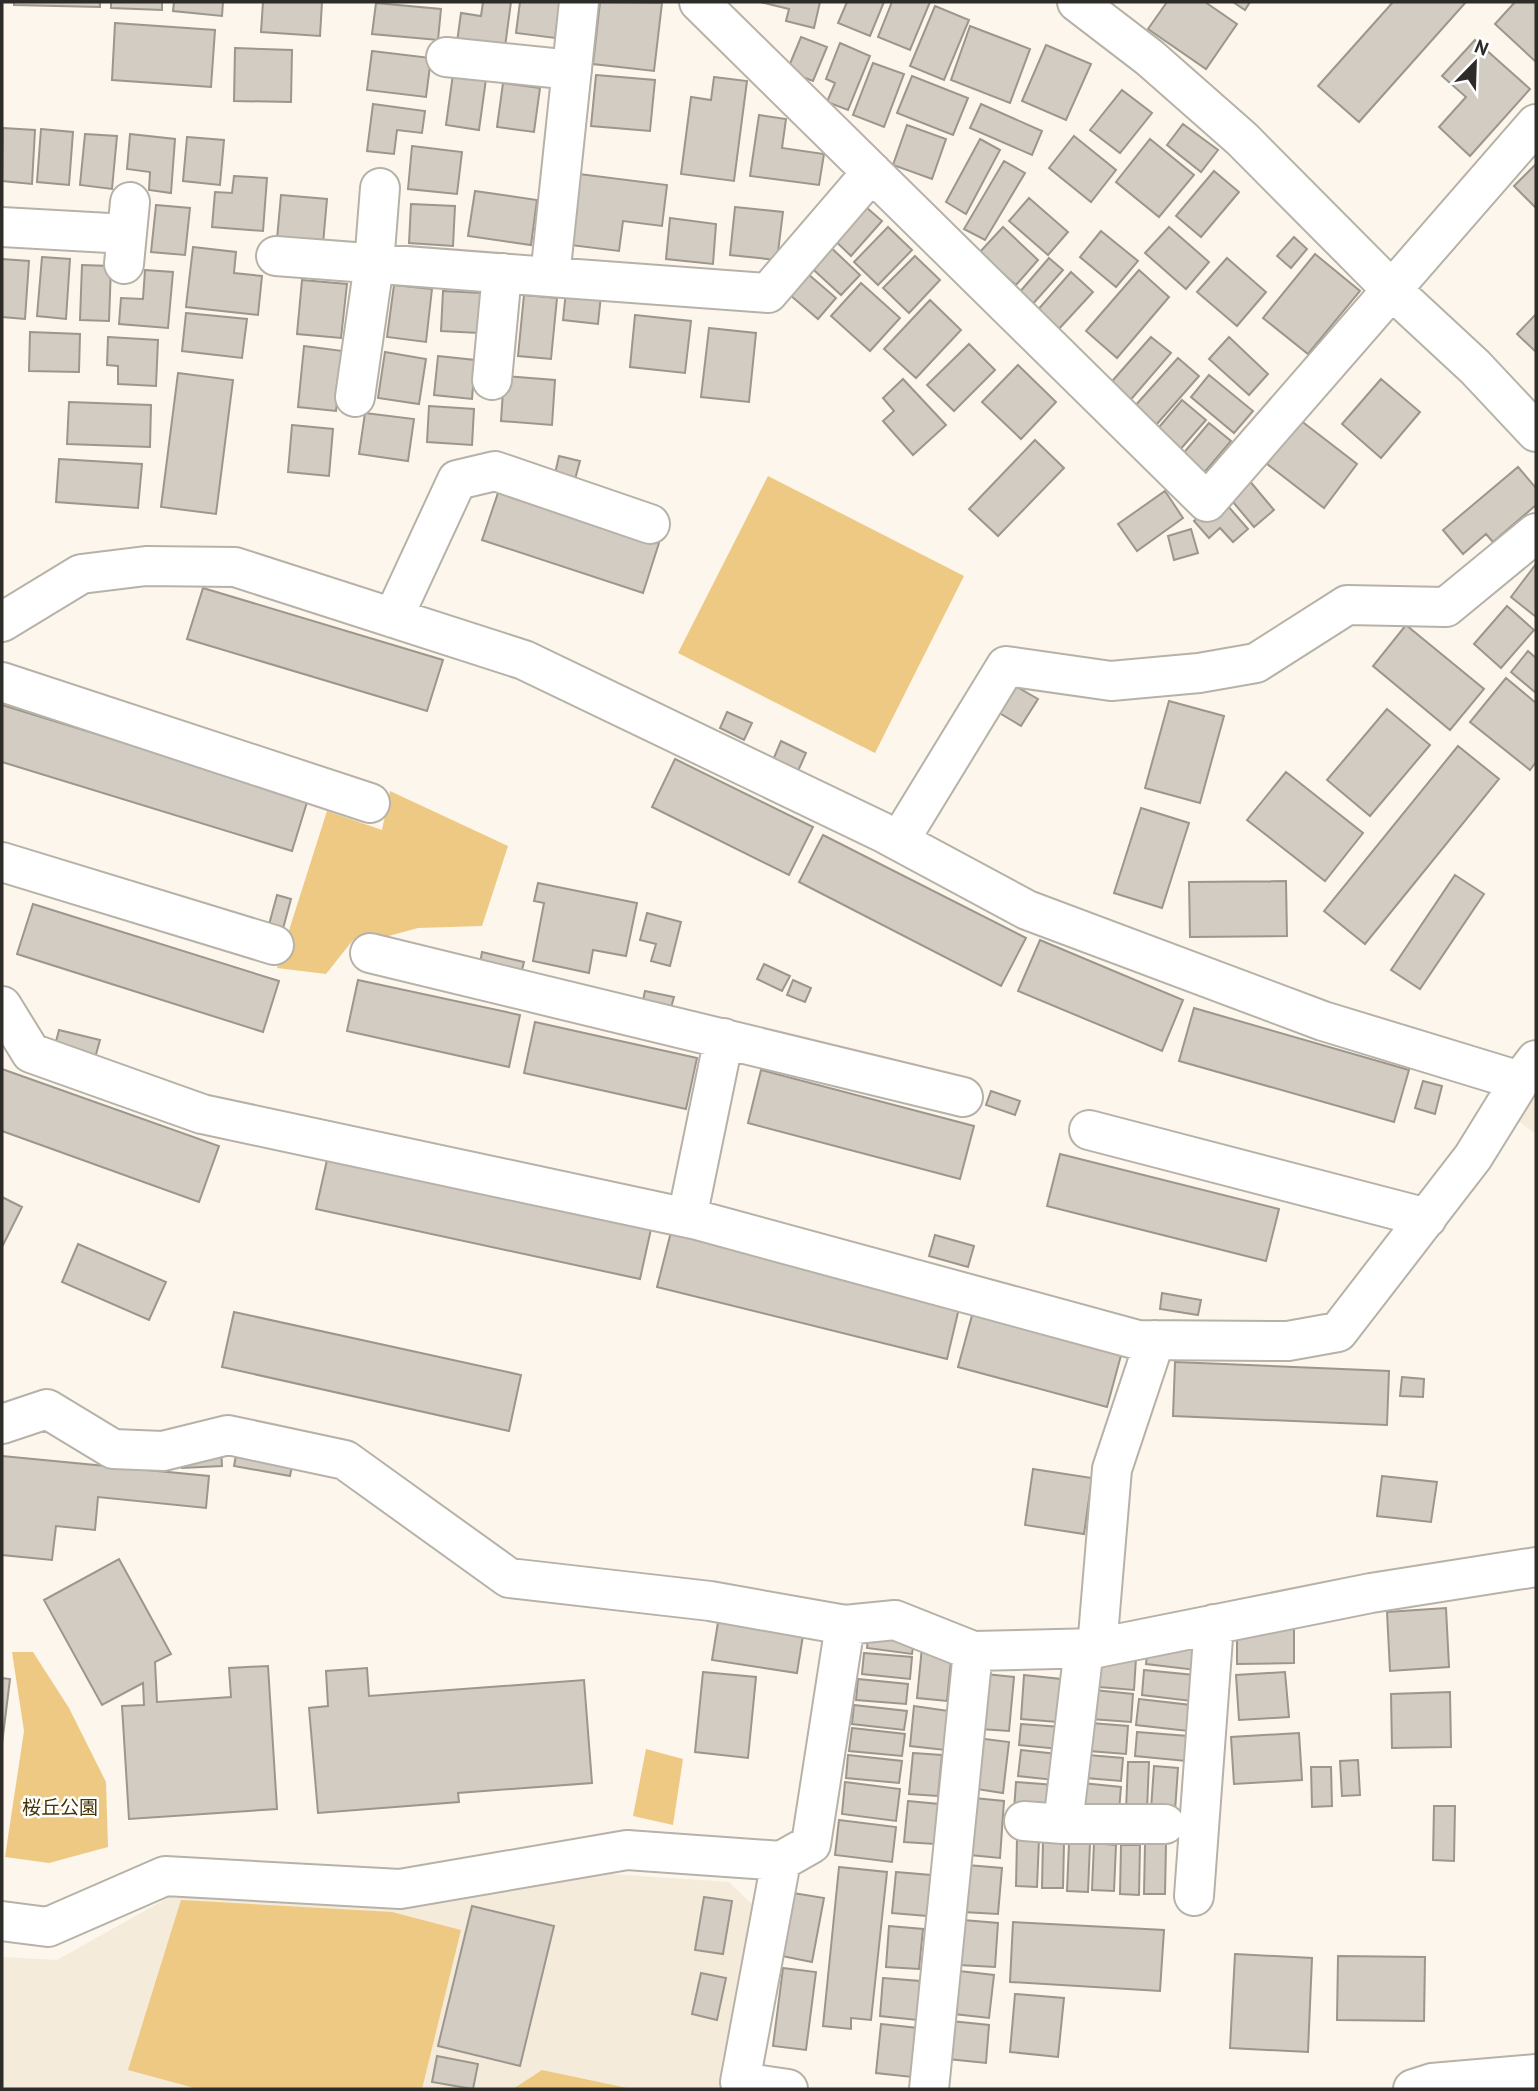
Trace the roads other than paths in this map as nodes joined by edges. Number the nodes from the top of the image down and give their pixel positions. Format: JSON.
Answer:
{"nodes":[{"id":1,"x":579,"y":2,"type":"edge"},
{"id":2,"x":699,"y":2,"type":"edge"},
{"id":3,"x":1077,"y":2,"type":"edge"},
{"id":4,"x":446,"y":57,"type":"dead end"},
{"id":5,"x":572,"y":70,"type":"junction"},
{"id":6,"x":1536,"y":124,"type":"edge"},
{"id":7,"x":872,"y":172,"type":"junction"},
{"id":8,"x":380,"y":188,"type":"dead end"},
{"id":9,"x":2,"y":227,"type":"edge"},
{"id":10,"x":127,"y":233,"type":"dead end"},
{"id":11,"x":276,"y":256,"type":"dead end"},
{"id":12,"x":374,"y":264,"type":"junction"},
{"id":13,"x":502,"y":273,"type":"junction"},
{"id":14,"x":550,"y":277,"type":"junction"},
{"id":15,"x":1392,"y":290,"type":"junction"},
{"id":16,"x":492,"y":380,"type":"dead end"},
{"id":17,"x":355,"y":397,"type":"dead end"},
{"id":18,"x":1533,"y":423,"type":"edge"},
{"id":19,"x":650,"y":524,"type":"dead end"},
{"id":20,"x":1536,"y":533,"type":"edge"},
{"id":21,"x":393,"y":618,"type":"junction"},
{"id":22,"x":2,"y":622,"type":"edge"},
{"id":23,"x":2,"y":682,"type":"edge"},
{"id":24,"x":370,"y":803,"type":"dead end"},
{"id":25,"x":899,"y":841,"type":"junction"},
{"id":26,"x":2,"y":862,"type":"edge"},
{"id":27,"x":274,"y":945,"type":"dead end"},
{"id":28,"x":370,"y":954,"type":"dead end"},
{"id":29,"x":2,"y":1006,"type":"edge"},
{"id":30,"x":724,"y":1038,"type":"junction"},
{"id":31,"x":1528,"y":1070,"type":"edge"},
{"id":32,"x":962,"y":1097,"type":"dead end"},
{"id":33,"x":1089,"y":1130,"type":"dead end"},
{"id":34,"x":687,"y":1218,"type":"junction"},
{"id":35,"x":1427,"y":1218,"type":"junction"},
{"id":36,"x":1156,"y":1340,"type":"junction"},
{"id":37,"x":2,"y":1423,"type":"edge"},
{"id":38,"x":1536,"y":1567,"type":"edge"},
{"id":39,"x":845,"y":1625,"type":"junction"},
{"id":40,"x":1214,"y":1625,"type":"junction"},
{"id":41,"x":1090,"y":1648,"type":"junction"},
{"id":42,"x":973,"y":1651,"type":"junction"},
{"id":43,"x":1024,"y":1821,"type":"dead end"},
{"id":44,"x":1063,"y":1824,"type":"junction"},
{"id":45,"x":1165,"y":1824,"type":"dead end"},
{"id":46,"x":782,"y":1861,"type":"junction"},
{"id":47,"x":1194,"y":1896,"type":"dead end"},
{"id":48,"x":2,"y":1921,"type":"edge"},
{"id":49,"x":1516,"y":2080,"type":"edge"},
{"id":50,"x":788,"y":2089,"type":"edge"},
{"id":51,"x":929,"y":2089,"type":"edge"},
{"id":52,"x":1413,"y":2089,"type":"edge"}],
"edges":[{"from":1,"to":5,"type":"street"},
{"from":2,"to":7,"type":"street"},
{"from":3,"to":15,"type":"street"},
{"from":4,"to":5,"type":"street"},
{"from":5,"to":14,"type":"street"},
{"from":6,"to":15,"type":"street"},
{"from":7,"to":14,"type":"street"},
{"from":7,"to":15,"type":"street"},
{"from":8,"to":12,"type":"street"},
{"from":9,"to":10,"type":"street"},
{"from":11,"to":12,"type":"street"},
{"from":12,"to":13,"type":"street"},
{"from":12,"to":17,"type":"street"},
{"from":13,"to":14,"type":"street"},
{"from":13,"to":16,"type":"street"},
{"from":15,"to":18,"type":"street"},
{"from":19,"to":21,"type":"street"},
{"from":20,"to":25,"type":"street"},
{"from":21,"to":22,"type":"street"},
{"from":21,"to":25,"type":"street"},
{"from":23,"to":24,"type":"street"},
{"from":25,"to":31,"type":"street"},
{"from":26,"to":27,"type":"street"},
{"from":28,"to":30,"type":"street"},
{"from":29,"to":34,"type":"street"},
{"from":30,"to":32,"type":"street"},
{"from":30,"to":34,"type":"street"},
{"from":31,"to":35,"type":"street"},
{"from":33,"to":35,"type":"street"},
{"from":34,"to":36,"type":"street"},
{"from":35,"to":36,"type":"street"},
{"from":36,"to":41,"type":"street"},
{"from":37,"to":39,"type":"street"},
{"from":38,"to":40,"type":"street"},
{"from":39,"to":42,"type":"street"},
{"from":39,"to":46,"type":"street"},
{"from":40,"to":41,"type":"street"},
{"from":40,"to":47,"type":"street"},
{"from":41,"to":42,"type":"street"},
{"from":41,"to":44,"type":"street"},
{"from":42,"to":51,"type":"street"},
{"from":43,"to":44,"type":"street"},
{"from":44,"to":45,"type":"street"},
{"from":46,"to":48,"type":"street"},
{"from":46,"to":50,"type":"street"},
{"from":49,"to":52,"type":"street"}]}
